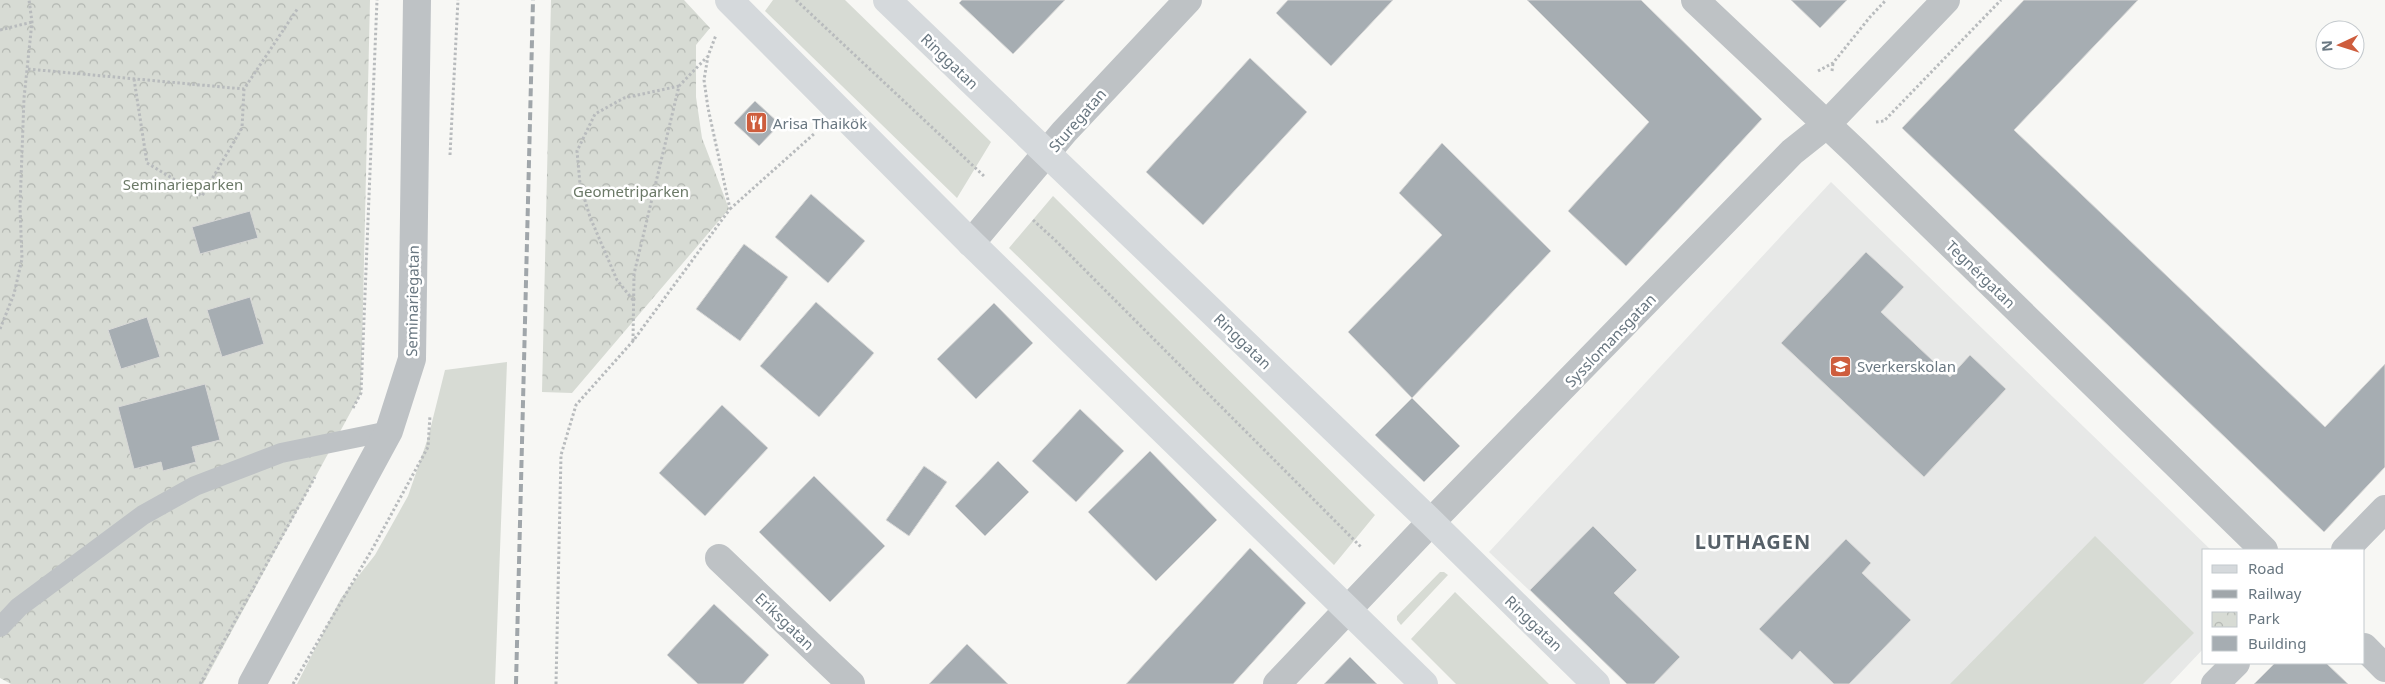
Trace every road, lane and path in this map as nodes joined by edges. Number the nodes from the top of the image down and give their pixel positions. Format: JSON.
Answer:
{"nodes":[{"id":1,"x":29,"y":0,"type":"edge"},
{"id":2,"x":378,"y":0,"type":"edge"},
{"id":3,"x":417,"y":0,"type":"edge"},
{"id":4,"x":796,"y":0,"type":"edge"},
{"id":5,"x":887,"y":0,"type":"edge"},
{"id":6,"x":1188,"y":0,"type":"edge"},
{"id":7,"x":1695,"y":0,"type":"edge"},
{"id":8,"x":1886,"y":0,"type":"edge"},
{"id":9,"x":1946,"y":0,"type":"edge"},
{"id":10,"x":2001,"y":0,"type":"edge"},
{"id":11,"x":735,"y":5,"type":"edge"},
{"id":12,"x":298,"y":8,"type":"dead end"},
{"id":13,"x":32,"y":22,"type":"junction"},
{"id":14,"x":0,"y":30,"type":"edge"},
{"id":15,"x":708,"y":56,"type":"junction"},
{"id":16,"x":1833,"y":63,"type":"dead end"},
{"id":17,"x":28,"y":69,"type":"junction"},
{"id":18,"x":134,"y":79,"type":"junction"},
{"id":19,"x":679,"y":86,"type":"junction"},
{"id":20,"x":244,"y":89,"type":"junction"},
{"id":21,"x":1884,"y":121,"type":"dead end"},
{"id":22,"x":1826,"y":125,"type":"junction"},
{"id":23,"x":817,"y":131,"type":"dead end"},
{"id":24,"x":1048,"y":154,"type":"junction"},
{"id":25,"x":1009,"y":199,"type":"junction"},
{"id":26,"x":730,"y":209,"type":"junction"},
{"id":27,"x":971,"y":243,"type":"junction"},
{"id":28,"x":634,"y":301,"type":"junction"},
{"id":29,"x":0,"y":329,"type":"edge"},
{"id":30,"x":633,"y":341,"type":"junction"},
{"id":31,"x":389,"y":432,"type":"junction"},
{"id":32,"x":334,"y":443,"type":"junction"},
{"id":33,"x":2385,"y":509,"type":"edge"},
{"id":34,"x":1431,"y":522,"type":"junction"},
{"id":35,"x":2263,"y":549,"type":"edge"},
{"id":36,"x":2346,"y":549,"type":"edge"},
{"id":37,"x":719,"y":558,"type":"dead end"},
{"id":38,"x":1385,"y":571,"type":"junction"},
{"id":39,"x":1348,"y":610,"type":"junction"},
{"id":40,"x":0,"y":627,"type":"edge"},
{"id":41,"x":2365,"y":648,"type":"edge"},
{"id":42,"x":2235,"y":664,"type":"edge"},
{"id":43,"x":2385,"y":668,"type":"edge"},
{"id":44,"x":200,"y":684,"type":"edge"},
{"id":45,"x":252,"y":684,"type":"edge"},
{"id":46,"x":556,"y":684,"type":"edge"},
{"id":47,"x":851,"y":684,"type":"edge"},
{"id":48,"x":1277,"y":684,"type":"edge"},
{"id":49,"x":1424,"y":684,"type":"edge"},
{"id":50,"x":1596,"y":684,"type":"edge"},
{"id":51,"x":2215,"y":684,"type":"edge"}],
"edges":[{"from":1,"to":13,"type":"path"},
{"from":2,"to":32,"type":"path"},
{"from":3,"to":31,"type":"street","name":"Seminariegatan"},
{"from":4,"to":25,"type":"path"},
{"from":5,"to":24,"type":"street","name":"Ringgatan"},
{"from":6,"to":24,"type":"street","name":"Sturegatan"},
{"from":7,"to":22,"type":"street","name":"Tegnérgatan"},
{"from":8,"to":16,"type":"path"},
{"from":9,"to":22,"type":"street","name":"Sysslomansgatan"},
{"from":10,"to":21,"type":"path"},
{"from":11,"to":15,"type":"path"},
{"from":11,"to":27,"type":"street"},
{"from":12,"to":20,"type":"path"},
{"from":13,"to":14,"type":"path"},
{"from":13,"to":17,"type":"path"},
{"from":15,"to":19,"type":"path"},
{"from":15,"to":26,"type":"path"},
{"from":17,"to":18,"type":"path"},
{"from":17,"to":29,"type":"path"},
{"from":18,"to":20,"type":"path"},
{"from":18,"to":20,"type":"path"},
{"from":19,"to":28,"type":"path"},
{"from":19,"to":28,"type":"path"},
{"from":22,"to":34,"type":"street","name":"Sysslomansgatan"},
{"from":22,"to":35,"type":"street","name":"Tegnérgatan"},
{"from":23,"to":26,"type":"path"},
{"from":24,"to":25,"type":"street","name":"Sturegatan"},
{"from":24,"to":34,"type":"street","name":"Ringgatan"},
{"from":25,"to":27,"type":"street","name":"Sturegatan"},
{"from":25,"to":38,"type":"path"},
{"from":26,"to":30,"type":"path"},
{"from":27,"to":39,"type":"street"},
{"from":28,"to":30,"type":"path"},
{"from":30,"to":46,"type":"path"},
{"from":31,"to":32,"type":"lane"},
{"from":31,"to":45,"type":"street","name":"Seminariegatan"},
{"from":32,"to":40,"type":"lane"},
{"from":32,"to":44,"type":"path"},
{"from":33,"to":36,"type":"street"},
{"from":34,"to":38,"type":"street","name":"Sysslomansgatan"},
{"from":34,"to":50,"type":"street","name":"Ringgatan"},
{"from":37,"to":47,"type":"street","name":"Eriksgatan"},
{"from":38,"to":39,"type":"street","name":"Sysslomansgatan"},
{"from":39,"to":48,"type":"street","name":"Sysslomansgatan"},
{"from":39,"to":49,"type":"street"},
{"from":41,"to":43,"type":"street"},
{"from":42,"to":51,"type":"street"}]}
